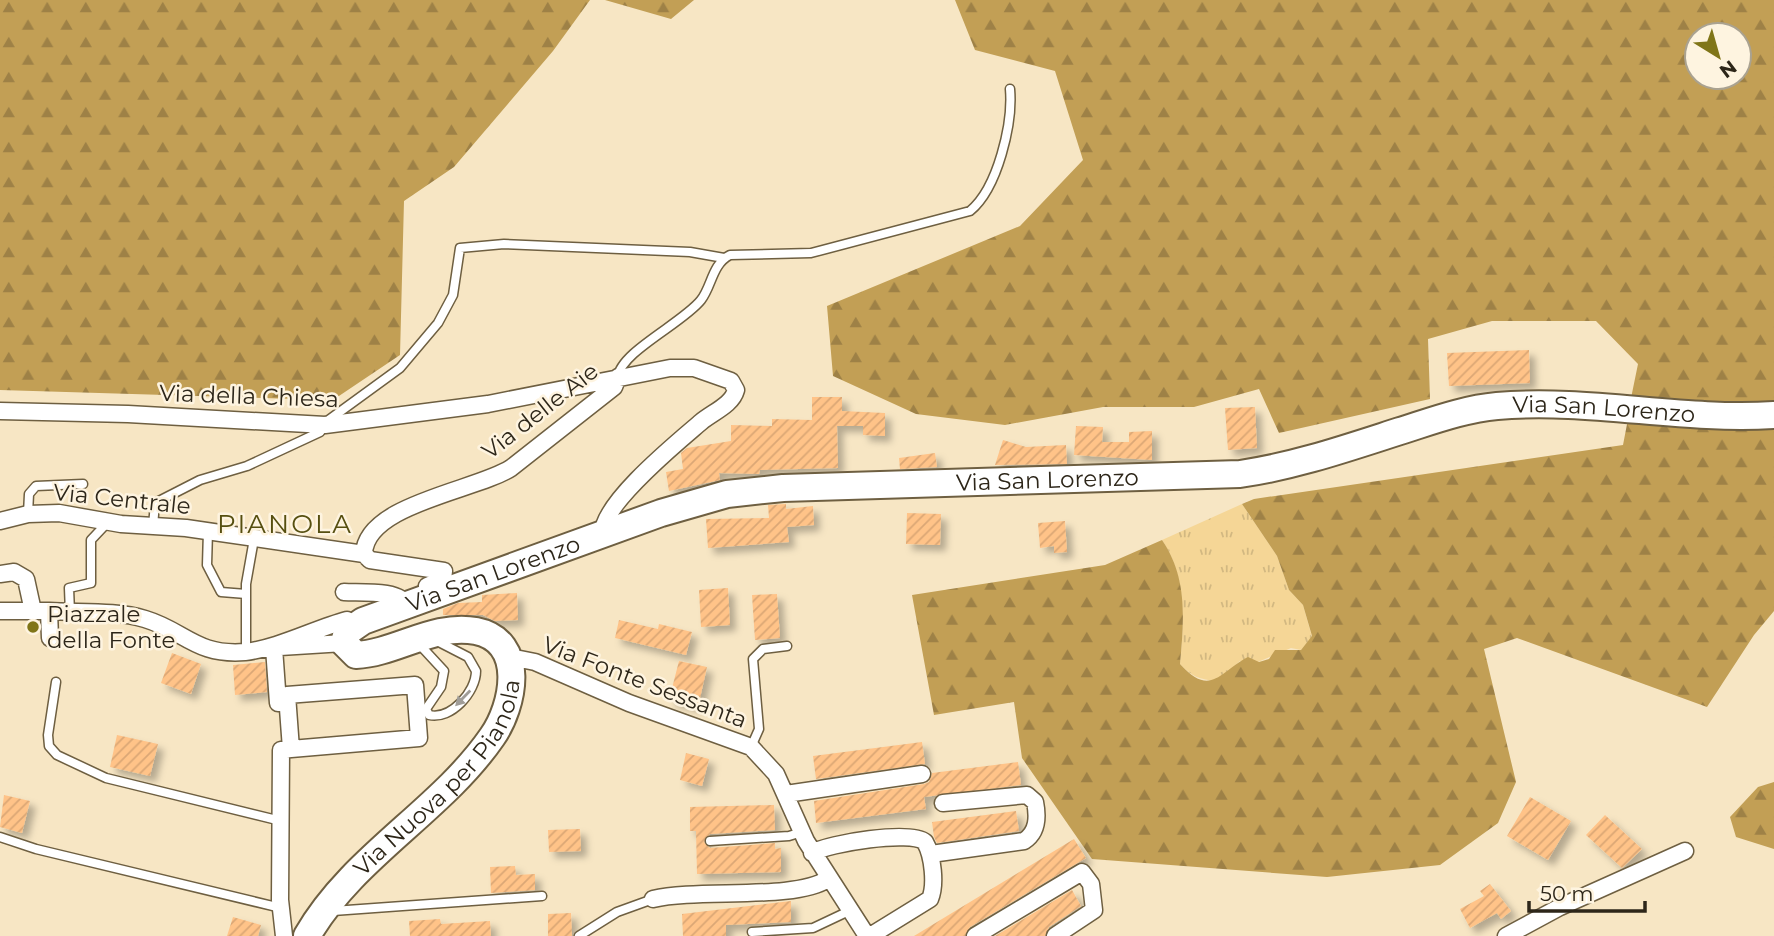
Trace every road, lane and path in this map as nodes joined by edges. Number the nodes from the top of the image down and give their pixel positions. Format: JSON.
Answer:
{"nodes":[{"id":1,"x":1010,"y":89,"type":"dead end"},
{"id":2,"x":724,"y":258,"type":"junction"},
{"id":3,"x":618,"y":377,"type":"junction"},
{"id":4,"x":0,"y":411,"type":"edge"},
{"id":5,"x":1774,"y":415,"type":"edge"},
{"id":6,"x":325,"y":425,"type":"junction"},
{"id":7,"x":83,"y":484,"type":"dead end"},
{"id":8,"x":28,"y":514,"type":"junction"},
{"id":9,"x":0,"y":522,"type":"edge"},
{"id":10,"x":108,"y":522,"type":"junction"},
{"id":11,"x":153,"y":526,"type":"junction"},
{"id":12,"x":208,"y":531,"type":"junction"},
{"id":13,"x":603,"y":534,"type":"junction"},
{"id":14,"x":254,"y":539,"type":"junction"},
{"id":15,"x":363,"y":554,"type":"junction"},
{"id":16,"x":0,"y":573,"type":"edge"},
{"id":17,"x":344,"y":592,"type":"dead end"},
{"id":18,"x":246,"y":594,"type":"junction"},
{"id":19,"x":407,"y":604,"type":"junction"},
{"id":20,"x":0,"y":611,"type":"edge"},
{"id":21,"x":41,"y":611,"type":"junction"},
{"id":22,"x":70,"y":612,"type":"junction"},
{"id":23,"x":346,"y":631,"type":"junction"},
{"id":24,"x":423,"y":637,"type":"junction"},
{"id":25,"x":50,"y":638,"type":"dead end"},
{"id":26,"x":787,"y":646,"type":"dead end"},
{"id":27,"x":269,"y":648,"type":"junction"},
{"id":28,"x":246,"y":652,"type":"junction"},
{"id":29,"x":510,"y":662,"type":"junction"},
{"id":30,"x":56,"y":682,"type":"dead end"},
{"id":31,"x":278,"y":703,"type":"dead end"},
{"id":32,"x":421,"y":709,"type":"junction"},
{"id":33,"x":751,"y":747,"type":"junction"},
{"id":34,"x":291,"y":748,"type":"junction"},
{"id":35,"x":922,"y":774,"type":"dead end"},
{"id":36,"x":786,"y":794,"type":"junction"},
{"id":37,"x":943,"y":803,"type":"dead end"},
{"id":38,"x":281,"y":821,"type":"junction"},
{"id":39,"x":802,"y":832,"type":"junction"},
{"id":40,"x":0,"y":837,"type":"edge"},
{"id":41,"x":710,"y":841,"type":"dead end"},
{"id":42,"x":1685,"y":850,"type":"dead end"},
{"id":43,"x":812,"y":853,"type":"junction"},
{"id":44,"x":931,"y":854,"type":"junction"},
{"id":45,"x":828,"y":879,"type":"junction"},
{"id":46,"x":542,"y":895,"type":"dead end"},
{"id":47,"x":653,"y":899,"type":"joint"},
{"id":48,"x":281,"y":908,"type":"junction"},
{"id":49,"x":849,"y":911,"type":"junction"},
{"id":50,"x":323,"y":912,"type":"junction"},
{"id":51,"x":752,"y":932,"type":"dead end"},
{"id":52,"x":284,"y":936,"type":"edge"},
{"id":53,"x":307,"y":936,"type":"edge"},
{"id":54,"x":579,"y":936,"type":"edge"},
{"id":55,"x":869,"y":936,"type":"edge"},
{"id":56,"x":975,"y":936,"type":"edge"},
{"id":57,"x":1055,"y":936,"type":"edge"},
{"id":58,"x":1506,"y":936,"type":"edge"}],
"edges":[{"from":1,"to":2,"type":"lane"},
{"from":2,"to":3,"type":"lane"},
{"from":2,"to":6,"type":"lane"},
{"from":3,"to":6,"type":"street","name":"Via della Chiesa"},
{"from":3,"to":13,"type":"street","name":"Via della Chiesa"},
{"from":3,"to":15,"type":"street","name":"Via delle Aie"},
{"from":4,"to":6,"type":"street","name":"Via della Chiesa"},
{"from":5,"to":13,"type":"main road","name":"Via San Lorenzo"},
{"from":6,"to":11,"type":"lane"},
{"from":7,"to":8,"type":"lane"},
{"from":8,"to":9,"type":"street","name":"Via Centrale"},
{"from":8,"to":10,"type":"street","name":"Via Centrale"},
{"from":10,"to":11,"type":"street","name":"Via Centrale"},
{"from":10,"to":22,"type":"lane"},
{"from":11,"to":12,"type":"street","name":"Via Centrale"},
{"from":12,"to":14,"type":"street","name":"Via Centrale"},
{"from":12,"to":18,"type":"lane"},
{"from":13,"to":19,"type":"main road","name":"Via San Lorenzo"},
{"from":14,"to":15,"type":"street","name":"Via Centrale"},
{"from":14,"to":18,"type":"lane"},
{"from":15,"to":19,"type":"street"},
{"from":16,"to":21,"type":"street"},
{"from":17,"to":19,"type":"street"},
{"from":18,"to":28,"type":"lane"},
{"from":19,"to":23,"type":"main road","name":"Via San Lorenzo"},
{"from":20,"to":21,"type":"street"},
{"from":21,"to":22,"type":"street"},
{"from":21,"to":25,"type":"street"},
{"from":22,"to":28,"type":"street"},
{"from":23,"to":24,"type":"main road","name":"Via Nuova per Pianola"},
{"from":23,"to":27,"type":"street"},
{"from":23,"to":27,"type":"street"},
{"from":24,"to":29,"type":"main road","name":"Via Nuova per Pianola"},
{"from":24,"to":32,"type":"lane"},
{"from":24,"to":32,"type":"lane","one_way":true},
{"from":26,"to":33,"type":"lane"},
{"from":27,"to":28,"type":"street"},
{"from":27,"to":31,"type":"street"},
{"from":29,"to":33,"type":"street","name":"Via Fonte Sessanta"},
{"from":29,"to":50,"type":"main road","name":"Via Nuova per Pianola"},
{"from":30,"to":38,"type":"lane"},
{"from":32,"to":34,"type":"street"},
{"from":32,"to":34,"type":"street"},
{"from":33,"to":36,"type":"street","name":"Via Fonte Sessanta"},
{"from":34,"to":38,"type":"street"},
{"from":35,"to":36,"type":"street"},
{"from":36,"to":39,"type":"street","name":"Via Fonte Sessanta"},
{"from":37,"to":44,"type":"street"},
{"from":38,"to":48,"type":"street"},
{"from":39,"to":41,"type":"lane"},
{"from":39,"to":43,"type":"street","name":"Via Fonte Sessanta"},
{"from":40,"to":48,"type":"lane"},
{"from":42,"to":58,"type":"street"},
{"from":43,"to":44,"type":"street"},
{"from":43,"to":45,"type":"street","name":"Via Fonte Sessanta"},
{"from":44,"to":55,"type":"street"},
{"from":45,"to":47,"type":"street"},
{"from":45,"to":49,"type":"street","name":"Via Fonte Sessanta"},
{"from":46,"to":50,"type":"lane"},
{"from":47,"to":54,"type":"lane"},
{"from":48,"to":52,"type":"street"},
{"from":49,"to":51,"type":"lane"},
{"from":49,"to":55,"type":"street","name":"Via Fonte Sessanta"},
{"from":50,"to":53,"type":"main road","name":"Via Nuova per Pianola"},
{"from":56,"to":57,"type":"street"}]}
